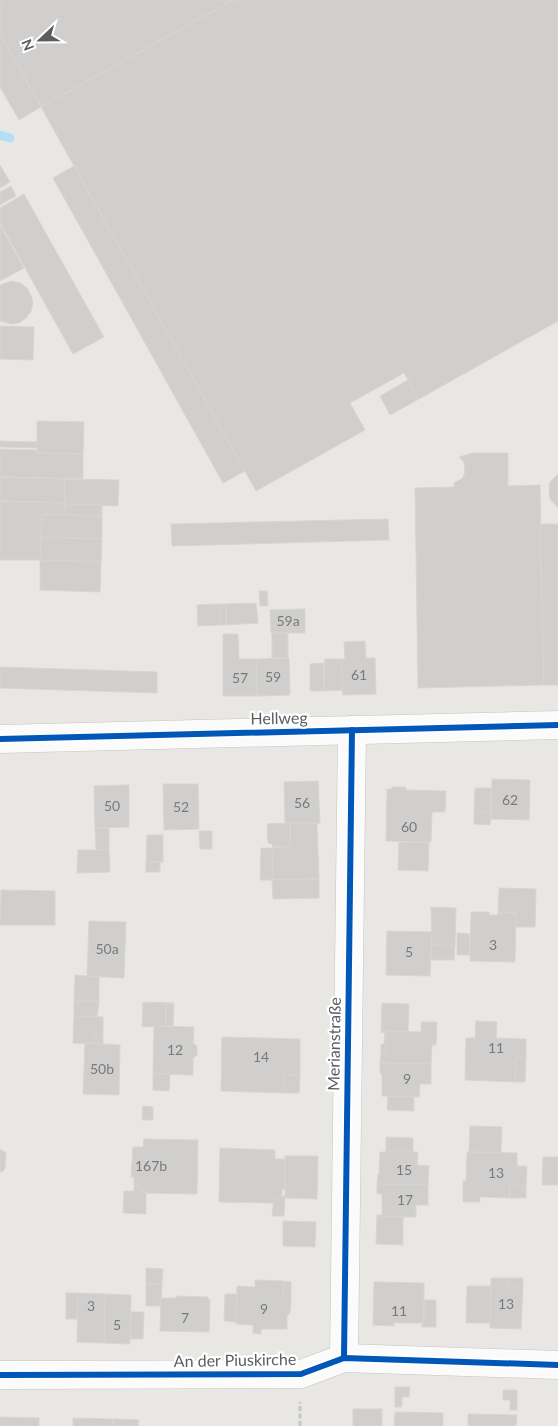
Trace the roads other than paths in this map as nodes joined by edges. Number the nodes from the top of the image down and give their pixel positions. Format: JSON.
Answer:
{"nodes":[{"id":1,"x":558,"y":725,"type":"edge"},
{"id":2,"x":352,"y":730,"type":"junction"},
{"id":3,"x":0,"y":739,"type":"edge"},
{"id":4,"x":344,"y":1358,"type":"junction"},
{"id":5,"x":558,"y":1365,"type":"edge"},
{"id":6,"x":0,"y":1375,"type":"edge"}],
"edges":[{"from":1,"to":2,"type":"street","name":"Hellweg"},
{"from":2,"to":3,"type":"street","name":"Hellweg"},
{"from":2,"to":4,"type":"street","name":"Merianstraße"},
{"from":4,"to":5,"type":"street","name":"An der Piuskirche"},
{"from":4,"to":6,"type":"street","name":"An der Piuskirche"}]}
